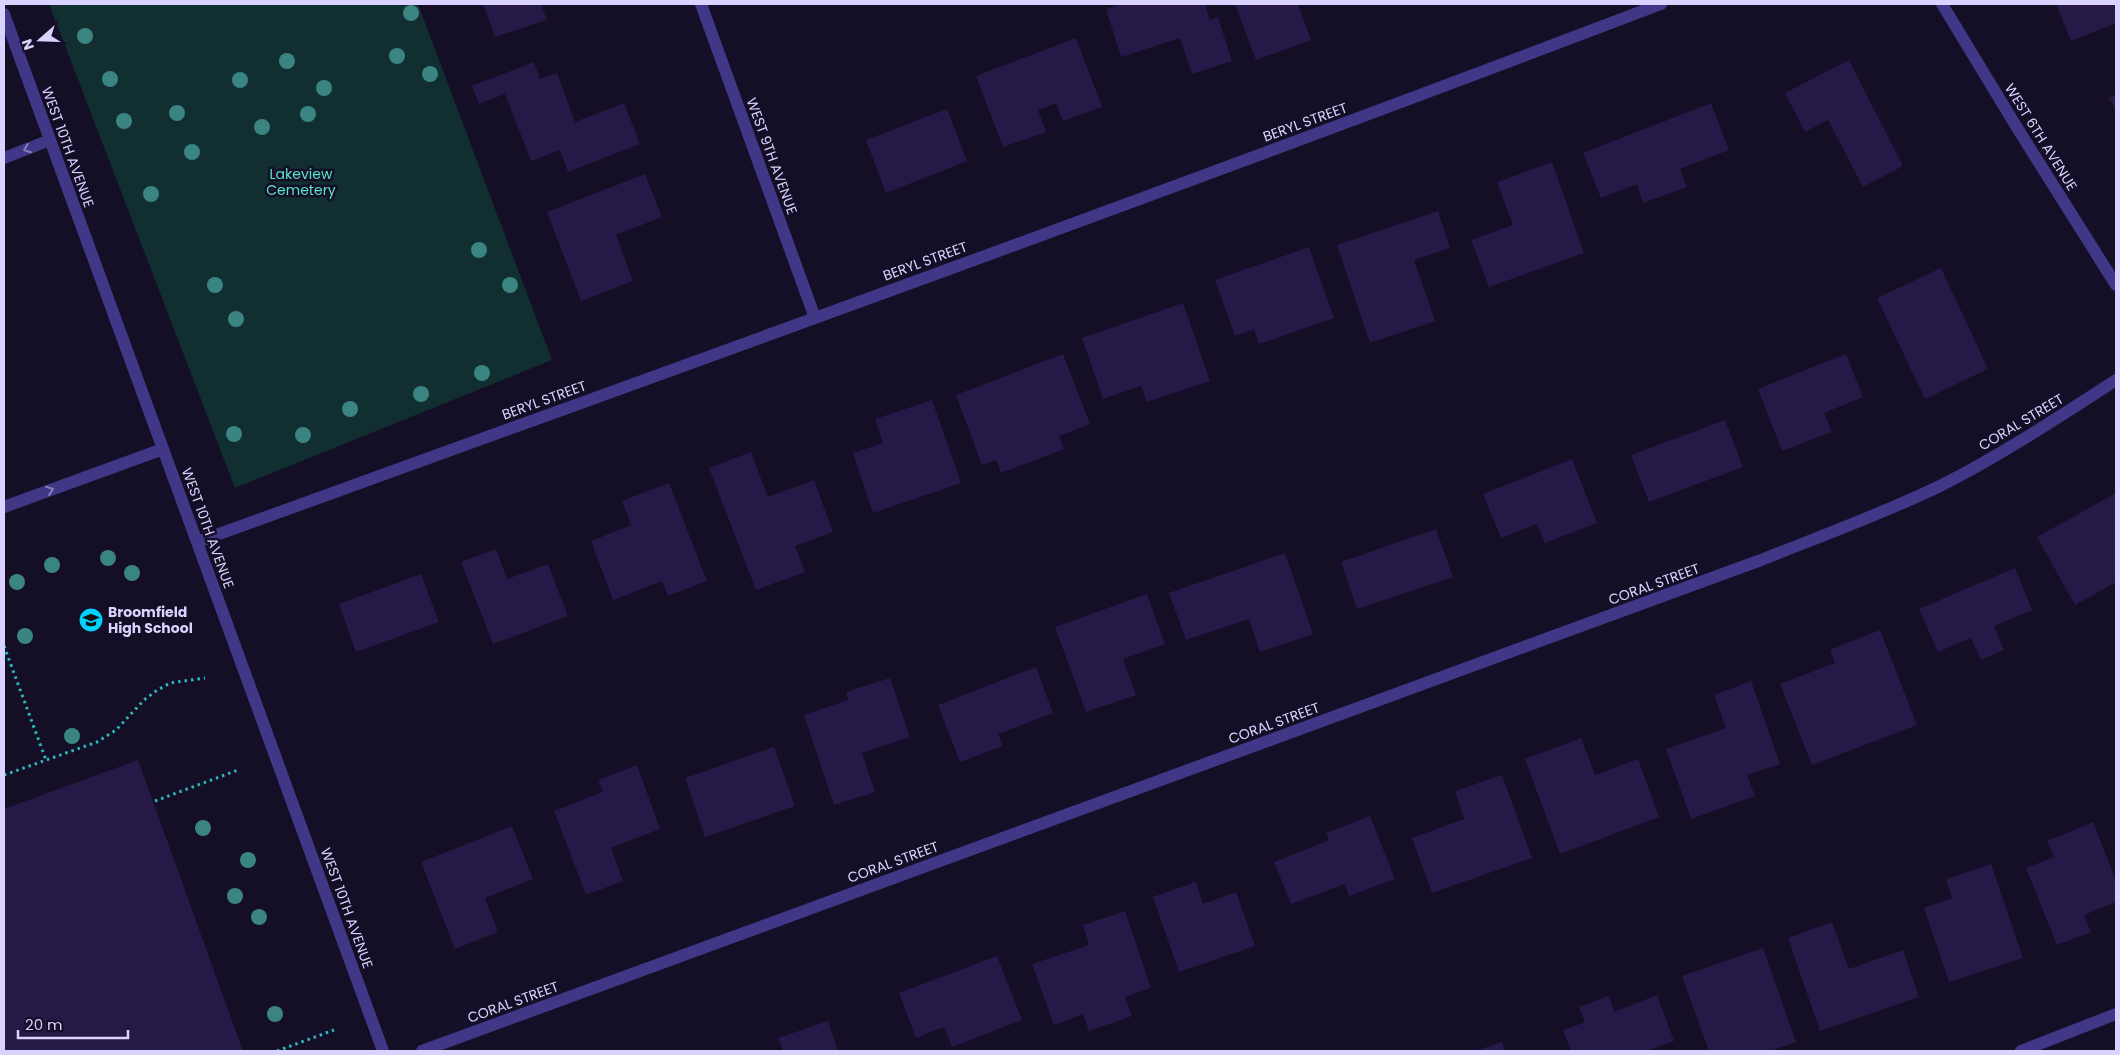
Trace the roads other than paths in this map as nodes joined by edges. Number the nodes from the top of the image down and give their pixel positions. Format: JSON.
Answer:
{"nodes":[{"id":1,"x":701,"y":4,"type":"edge"},
{"id":2,"x":1661,"y":4,"type":"edge"},
{"id":3,"x":1942,"y":4,"type":"edge"},
{"id":4,"x":4,"y":14,"type":"edge"},
{"id":5,"x":50,"y":140,"type":"junction"},
{"id":6,"x":4,"y":158,"type":"edge"},
{"id":7,"x":2116,"y":285,"type":"edge"},
{"id":8,"x":815,"y":318,"type":"junction"},
{"id":9,"x":2116,"y":380,"type":"edge"},
{"id":10,"x":163,"y":449,"type":"junction"},
{"id":11,"x":4,"y":507,"type":"edge"},
{"id":12,"x":197,"y":542,"type":"junction"},
{"id":13,"x":2116,"y":1014,"type":"edge"},
{"id":14,"x":383,"y":1051,"type":"edge"},
{"id":15,"x":422,"y":1051,"type":"edge"},
{"id":16,"x":2021,"y":1051,"type":"edge"}],
"edges":[{"from":1,"to":8,"type":"street","name":"WEST 9TH AVENUE"},
{"from":2,"to":8,"type":"street","name":"BERYL STREET"},
{"from":3,"to":7,"type":"street","name":"WEST 6TH AVENUE"},
{"from":4,"to":5,"type":"street","name":"WEST 10TH AVENUE"},
{"from":5,"to":6,"type":"street","one_way":true},
{"from":5,"to":10,"type":"street","name":"WEST 10TH AVENUE"},
{"from":8,"to":12,"type":"street","name":"BERYL STREET"},
{"from":9,"to":15,"type":"street","name":"CORAL STREET"},
{"from":11,"to":10,"type":"street","one_way":true},
{"from":10,"to":12,"type":"street","name":"WEST 10TH AVENUE"},
{"from":12,"to":14,"type":"street","name":"WEST 10TH AVENUE"},
{"from":13,"to":16,"type":"street"}]}
